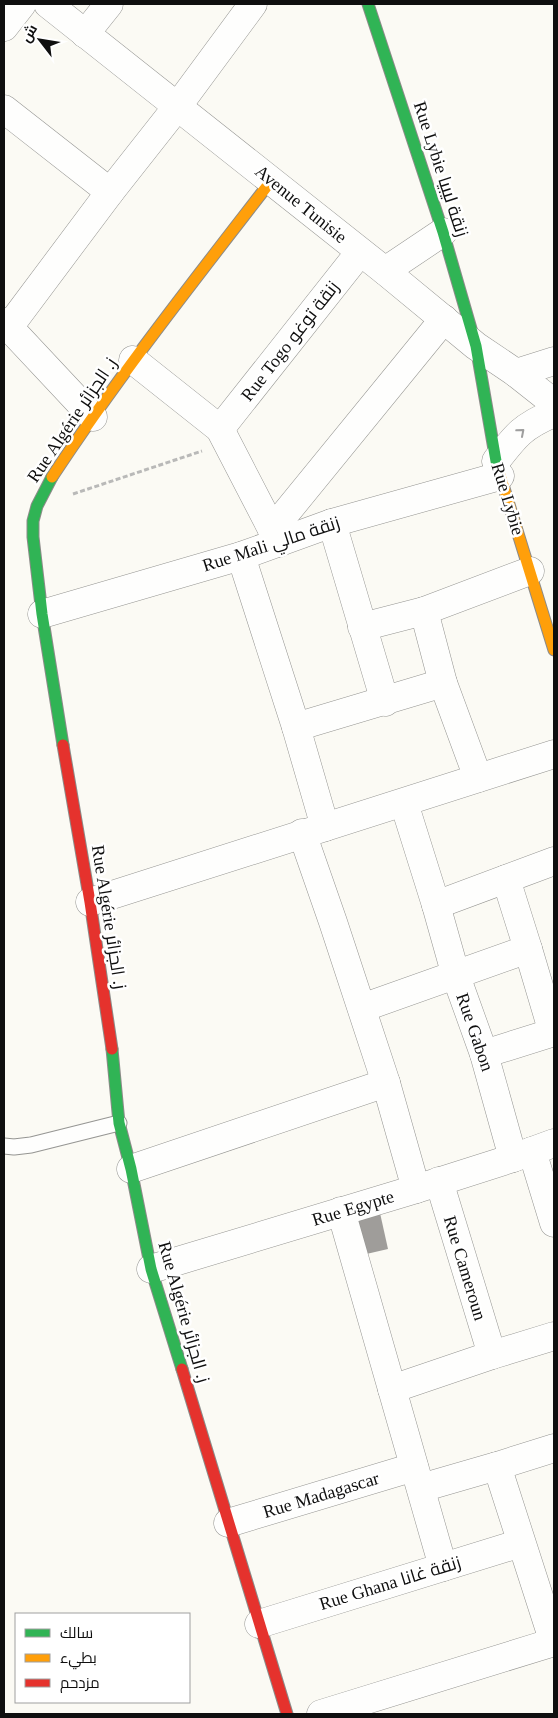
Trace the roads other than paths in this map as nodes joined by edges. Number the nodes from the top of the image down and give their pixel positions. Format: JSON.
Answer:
{"nodes":[{"id":1,"x":22,"y":4,"type":"edge"},
{"id":2,"x":48,"y":4,"type":"edge"},
{"id":3,"x":109,"y":4,"type":"edge"},
{"id":4,"x":253,"y":4,"type":"edge"},
{"id":5,"x":368,"y":4,"type":"edge"},
{"id":6,"x":4,"y":27,"type":"edge"},
{"id":7,"x":85,"y":34,"type":"junction"},
{"id":8,"x":177,"y":106,"type":"junction"},
{"id":9,"x":4,"y":109,"type":"edge"},
{"id":10,"x":272,"y":180,"type":"junction"},
{"id":11,"x":110,"y":192,"type":"junction"},
{"id":12,"x":443,"y":232,"type":"junction"},
{"id":13,"x":360,"y":252,"type":"junction"},
{"id":14,"x":385,"y":270,"type":"junction"},
{"id":15,"x":444,"y":319,"type":"junction"},
{"id":16,"x":6,"y":325,"type":"edge"},
{"id":17,"x":476,"y":346,"type":"junction"},
{"id":18,"x":133,"y":360,"type":"junction"},
{"id":19,"x":554,"y":361,"type":"edge"},
{"id":20,"x":516,"y":373,"type":"junction"},
{"id":21,"x":554,"y":403,"type":"edge"},
{"id":22,"x":554,"y":413,"type":"edge"},
{"id":23,"x":92,"y":417,"type":"junction"},
{"id":24,"x":220,"y":429,"type":"junction"},
{"id":25,"x":498,"y":469,"type":"junction"},
{"id":26,"x":332,"y":524,"type":"junction"},
{"id":27,"x":276,"y":536,"type":"junction"},
{"id":28,"x":240,"y":556,"type":"junction"},
{"id":29,"x":530,"y":571,"type":"junction"},
{"id":30,"x":424,"y":611,"type":"junction"},
{"id":31,"x":42,"y":614,"type":"junction"},
{"id":32,"x":362,"y":626,"type":"junction"},
{"id":33,"x":554,"y":650,"type":"edge"},
{"id":34,"x":443,"y":683,"type":"junction"},
{"id":35,"x":385,"y":702,"type":"junction"},
{"id":36,"x":296,"y":727,"type":"junction"},
{"id":37,"x":554,"y":754,"type":"edge"},
{"id":38,"x":478,"y":778,"type":"junction"},
{"id":39,"x":404,"y":803,"type":"junction"},
{"id":40,"x":313,"y":830,"type":"junction"},
{"id":41,"x":554,"y":861,"type":"edge"},
{"id":42,"x":506,"y":879,"type":"junction"},
{"id":43,"x":90,"y":902,"type":"junction"},
{"id":44,"x":436,"y":905,"type":"junction"},
{"id":45,"x":528,"y":949,"type":"junction"},
{"id":46,"x":456,"y":976,"type":"junction"},
{"id":47,"x":362,"y":1008,"type":"junction"},
{"id":48,"x":554,"y":1033,"type":"edge"},
{"id":49,"x":484,"y":1054,"type":"junction"},
{"id":50,"x":386,"y":1083,"type":"junction"},
{"id":51,"x":120,"y":1123,"type":"junction"},
{"id":52,"x":4,"y":1146,"type":"edge"},
{"id":53,"x":533,"y":1151,"type":"edge"},
{"id":54,"x":130,"y":1169,"type":"junction"},
{"id":55,"x":427,"y":1185,"type":"junction"},
{"id":56,"x":341,"y":1211,"type":"junction"},
{"id":57,"x":554,"y":1223,"type":"edge"},
{"id":58,"x":151,"y":1269,"type":"junction"},
{"id":59,"x":554,"y":1336,"type":"edge"},
{"id":60,"x":492,"y":1355,"type":"junction"},
{"id":61,"x":392,"y":1389,"type":"junction"},
{"id":62,"x":554,"y":1448,"type":"edge"},
{"id":63,"x":497,"y":1466,"type":"junction"},
{"id":64,"x":417,"y":1478,"type":"junction"},
{"id":65,"x":228,"y":1524,"type":"junction"},
{"id":66,"x":521,"y":1543,"type":"junction"},
{"id":67,"x":443,"y":1567,"type":"junction"},
{"id":68,"x":258,"y":1624,"type":"junction"},
{"id":69,"x":554,"y":1643,"type":"edge"},
{"id":70,"x":288,"y":1714,"type":"edge"},
{"id":71,"x":321,"y":1714,"type":"edge"}],
"edges":[{"from":1,"to":6,"type":"street"},
{"from":2,"to":7,"type":"street","name":"Avenue Tunisie"},
{"from":3,"to":7,"type":"street"},
{"from":4,"to":8,"type":"street"},
{"from":5,"to":12,"type":"street","name":"Rue Lybie زنقة ليبيا"},
{"from":7,"to":8,"type":"street","name":"Avenue Tunisie"},
{"from":8,"to":10,"type":"street","name":"Avenue Tunisie"},
{"from":8,"to":11,"type":"street"},
{"from":9,"to":11,"type":"street"},
{"from":10,"to":13,"type":"street","name":"Avenue Tunisie"},
{"from":10,"to":18,"type":"street","name":"Rue Algérie ز. الجزائر"},
{"from":11,"to":16,"type":"street"},
{"from":12,"to":14,"type":"street"},
{"from":12,"to":17,"type":"street","name":"Rue Lybie زنقة ليبيا"},
{"from":13,"to":14,"type":"street","name":"Avenue Tunisie"},
{"from":13,"to":24,"type":"street","name":"Rue Togo زنقة توغو"},
{"from":14,"to":15,"type":"street","name":"Avenue Tunisie"},
{"from":15,"to":17,"type":"street","name":"Avenue Tunisie"},
{"from":15,"to":27,"type":"street"},
{"from":16,"to":23,"type":"street"},
{"from":17,"to":20,"type":"street","name":"Avenue Tunisie"},
{"from":17,"to":25,"type":"street","name":"Rue Lybie"},
{"from":18,"to":23,"type":"street","name":"Rue Algérie ز. الجزائر"},
{"from":18,"to":24,"type":"street"},
{"from":19,"to":20,"type":"street"},
{"from":20,"to":21,"type":"street","name":"Avenue Tunisie"},
{"from":25,"to":22,"type":"street","one_way":true},
{"from":23,"to":31,"type":"street","name":"Rue Algérie ز. الجزائر"},
{"from":24,"to":27,"type":"street"},
{"from":25,"to":26,"type":"street","name":"Rue Mali زنقة مالي"},
{"from":25,"to":29,"type":"street","name":"Rue Lybie"},
{"from":26,"to":27,"type":"street","name":"Rue Mali زنقة مالي"},
{"from":26,"to":32,"type":"street"},
{"from":27,"to":28,"type":"street","name":"Rue Mali زنقة مالي"},
{"from":28,"to":31,"type":"street","name":"Rue Mali زنقة مالي"},
{"from":28,"to":36,"type":"street","name":"Rue Cameroun"},
{"from":29,"to":30,"type":"street"},
{"from":29,"to":33,"type":"street","name":"Rue Lybie"},
{"from":30,"to":32,"type":"street"},
{"from":30,"to":34,"type":"street"},
{"from":31,"to":43,"type":"street","name":"Rue Algérie ز. الجزائر"},
{"from":32,"to":35,"type":"street"},
{"from":34,"to":35,"type":"street"},
{"from":34,"to":38,"type":"street"},
{"from":35,"to":36,"type":"street"},
{"from":36,"to":40,"type":"street","name":"Rue Cameroun"},
{"from":37,"to":38,"type":"street"},
{"from":38,"to":39,"type":"street"},
{"from":39,"to":40,"type":"street"},
{"from":39,"to":44,"type":"street","name":"Rue Gabon"},
{"from":40,"to":43,"type":"street"},
{"from":40,"to":47,"type":"street","name":"Rue Cameroun"},
{"from":41,"to":42,"type":"street"},
{"from":42,"to":44,"type":"street"},
{"from":42,"to":45,"type":"street"},
{"from":43,"to":51,"type":"street","name":"Rue Algérie ز. الجزائر"},
{"from":44,"to":46,"type":"street","name":"Rue Gabon"},
{"from":45,"to":46,"type":"street"},
{"from":45,"to":48,"type":"street"},
{"from":46,"to":47,"type":"street"},
{"from":46,"to":49,"type":"street","name":"Rue Gabon"},
{"from":47,"to":50,"type":"street","name":"Rue Cameroun"},
{"from":48,"to":49,"type":"street"},
{"from":49,"to":53,"type":"street","name":"Rue Gabon"},
{"from":50,"to":54,"type":"street"},
{"from":50,"to":55,"type":"street","name":"Rue Cameroun"},
{"from":51,"to":52,"type":"lane"},
{"from":51,"to":54,"type":"street","name":"Rue Algérie ز. الجزائر"},
{"from":53,"to":55,"type":"street","name":"Rue Egypte"},
{"from":53,"to":57,"type":"street","name":"Rue Gabon"},
{"from":54,"to":58,"type":"street","name":"Rue Algérie ز. الجزائر"},
{"from":55,"to":56,"type":"street","name":"Rue Egypte"},
{"from":55,"to":60,"type":"street","name":"Rue Cameroun"},
{"from":56,"to":58,"type":"street","name":"Rue Egypte"},
{"from":56,"to":61,"type":"street"},
{"from":58,"to":65,"type":"street","name":"Rue Algérie ز. الجزائر"},
{"from":59,"to":60,"type":"street"},
{"from":60,"to":61,"type":"street"},
{"from":61,"to":64,"type":"street"},
{"from":62,"to":63,"type":"street","name":"Rue Madagascar"},
{"from":63,"to":64,"type":"street","name":"Rue Madagascar"},
{"from":63,"to":66,"type":"street"},
{"from":64,"to":65,"type":"street","name":"Rue Madagascar"},
{"from":64,"to":67,"type":"street"},
{"from":65,"to":68,"type":"street","name":"Rue Algérie ز. الجزائر"},
{"from":66,"to":67,"type":"street","name":"Rue Ghana زنقة غانا"},
{"from":66,"to":69,"type":"street"},
{"from":67,"to":68,"type":"street","name":"Rue Ghana زنقة غانا"},
{"from":68,"to":70,"type":"street","name":"Rue Algérie ز. الجزائر"},
{"from":69,"to":71,"type":"street"}]}
